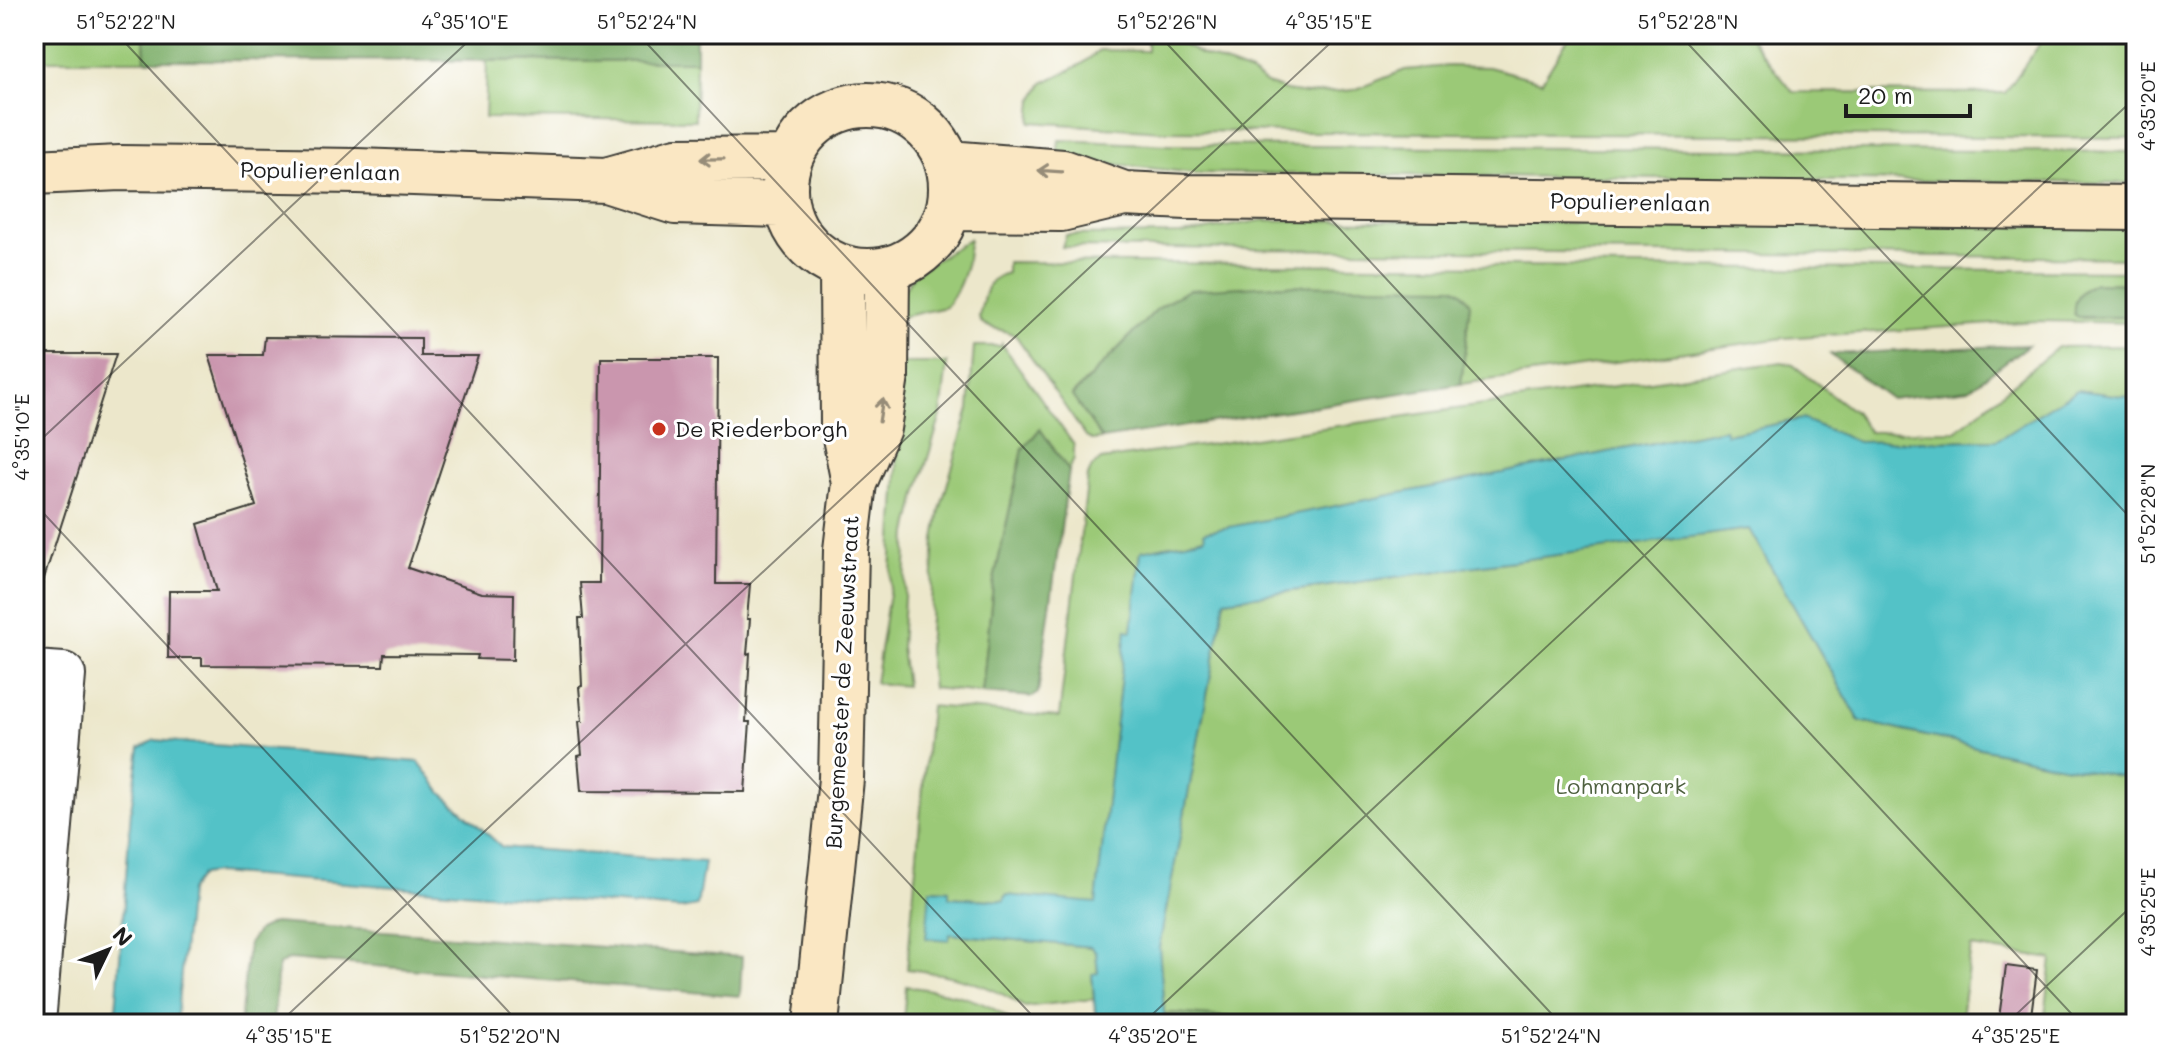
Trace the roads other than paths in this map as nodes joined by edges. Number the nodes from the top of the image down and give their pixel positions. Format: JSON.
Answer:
{"nodes":[{"id":1,"x":790,"y":159,"type":"junction"},
{"id":2,"x":948,"y":163,"type":"junction"},
{"id":3,"x":34,"y":172,"type":"edge"},
{"id":4,"x":606,"y":180,"type":"junction"},
{"id":5,"x":1124,"y":194,"type":"junction"},
{"id":6,"x":787,"y":205,"type":"junction"},
{"id":7,"x":950,"y":208,"type":"junction"},
{"id":8,"x":2136,"y":208,"type":"edge"},
{"id":9,"x":842,"y":267,"type":"junction"},
{"id":10,"x":887,"y":269,"type":"junction"},
{"id":11,"x":854,"y":483,"type":"junction"},
{"id":12,"x":34,"y":673,"type":"edge"},
{"id":13,"x":34,"y":1011,"type":"edge"},
{"id":14,"x":816,"y":1024,"type":"edge"}],
"edges":[{"from":1,"to":2,"type":"street"},
{"from":1,"to":4,"type":"street","name":"Populierenlaan","one_way":true},
{"from":1,"to":6,"type":"street"},
{"from":5,"to":2,"type":"street","name":"Populierenlaan","one_way":true},
{"from":2,"to":7,"type":"street"},
{"from":3,"to":4,"type":"street","name":"Populierenlaan"},
{"from":4,"to":6,"type":"street","name":"Populierenlaan"},
{"from":5,"to":7,"type":"street","name":"Populierenlaan"},
{"from":5,"to":8,"type":"street","name":"Populierenlaan"},
{"from":6,"to":9,"type":"street"},
{"from":7,"to":10,"type":"street"},
{"from":9,"to":10,"type":"street"},
{"from":9,"to":11,"type":"street","name":"Burgemeester de Zeeuwstraat"},
{"from":11,"to":10,"type":"street","name":"Burgemeester de Zeeuwstraat","one_way":true},
{"from":11,"to":14,"type":"street","name":"Burgemeester de Zeeuwstraat"},
{"from":12,"to":13,"type":"street"}]}
